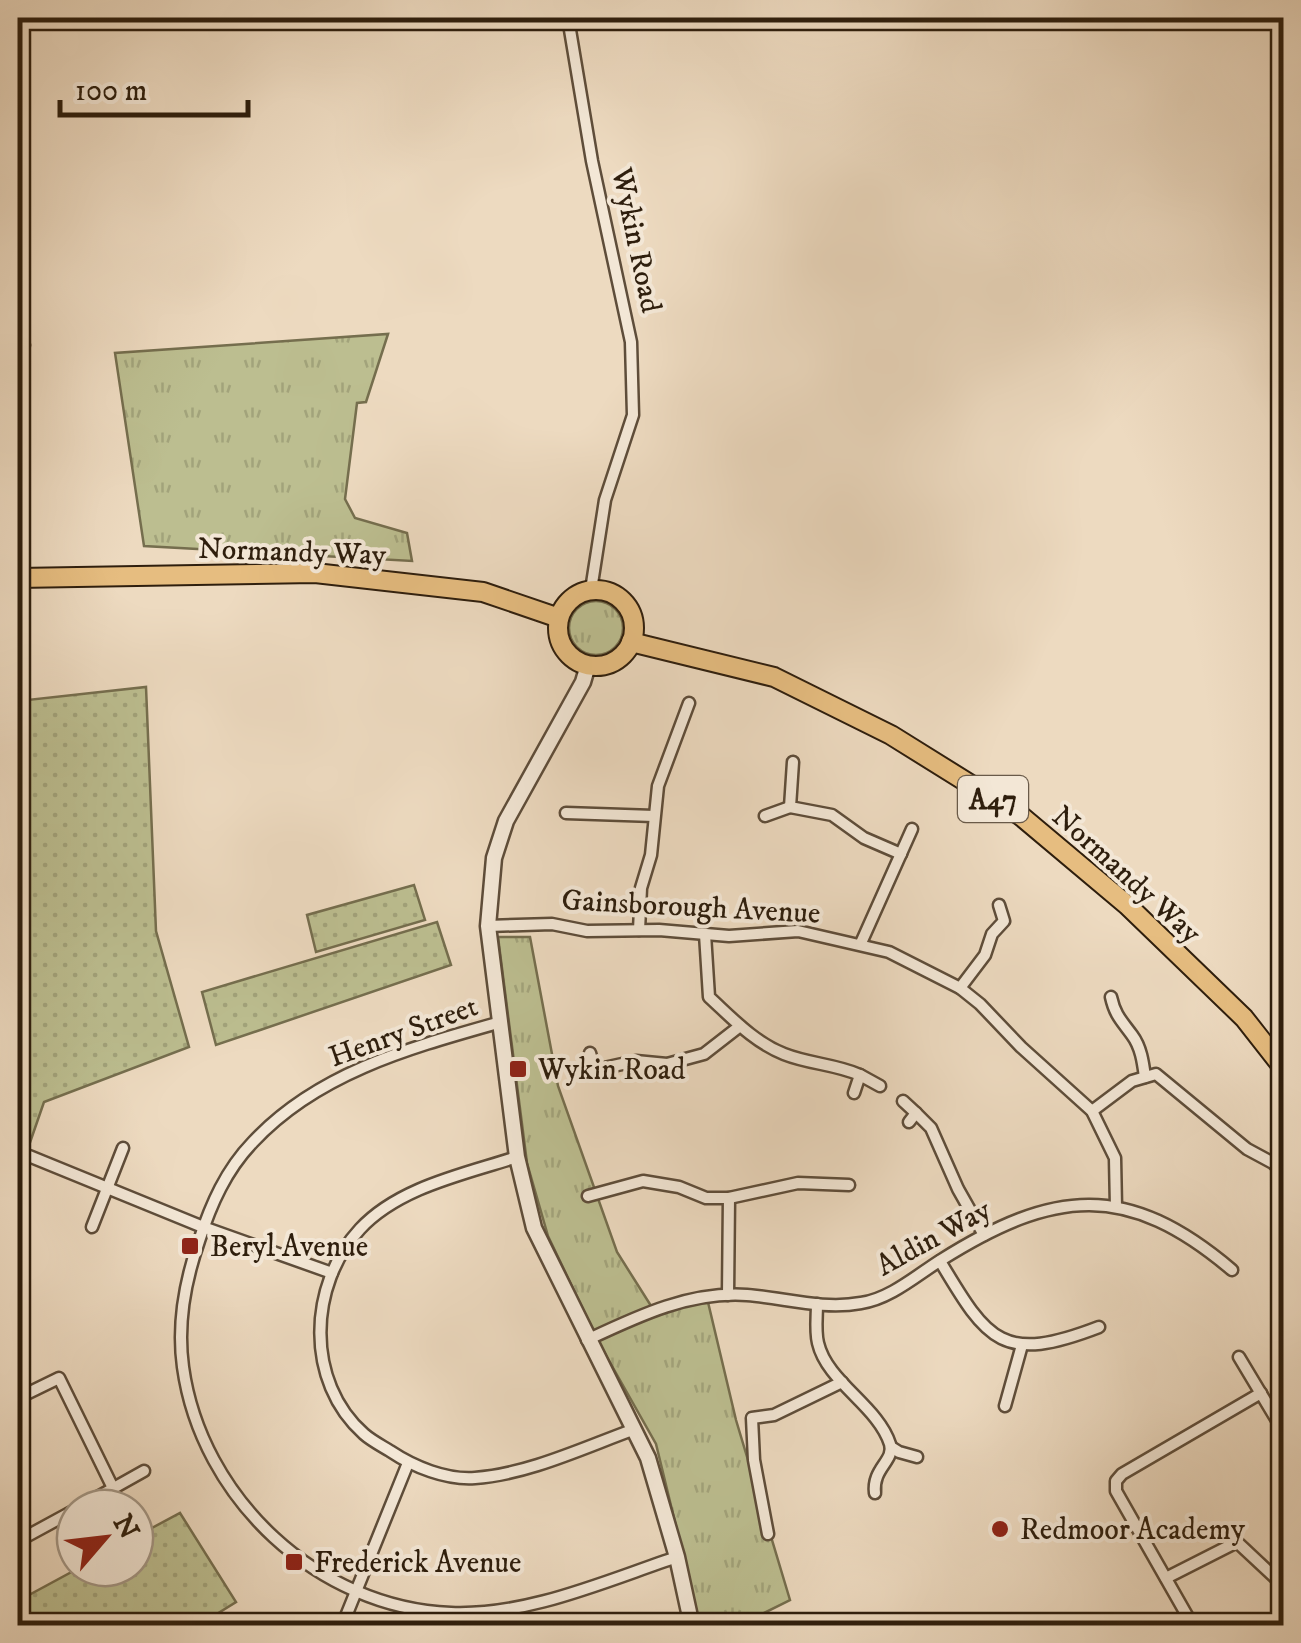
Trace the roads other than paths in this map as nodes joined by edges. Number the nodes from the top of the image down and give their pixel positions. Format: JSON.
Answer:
{"nodes":[{"id":1,"x":568,"y":18,"type":"edge"},
{"id":2,"x":18,"y":578,"type":"edge"},
{"id":3,"x":591,"y":590,"type":"junction"},
{"id":4,"x":559,"y":618,"type":"junction"},
{"id":5,"x":631,"y":642,"type":"junction"},
{"id":6,"x":588,"y":665,"type":"junction"},
{"id":7,"x":688,"y":704,"type":"dead end"},
{"id":8,"x":793,"y":762,"type":"dead end"},
{"id":9,"x":790,"y":808,"type":"junction"},
{"id":10,"x":566,"y":813,"type":"dead end"},
{"id":11,"x":654,"y":816,"type":"junction"},
{"id":12,"x":765,"y":816,"type":"dead end"},
{"id":13,"x":912,"y":829,"type":"dead end"},
{"id":14,"x":901,"y":854,"type":"junction"},
{"id":15,"x":999,"y":905,"type":"dead end"},
{"id":16,"x":1004,"y":920,"type":"junction"},
{"id":17,"x":1018,"y":924,"type":"dead end"},
{"id":18,"x":488,"y":926,"type":"junction"},
{"id":19,"x":640,"y":930,"type":"junction"},
{"id":20,"x":704,"y":934,"type":"junction"},
{"id":21,"x":861,"y":943,"type":"junction"},
{"id":22,"x":960,"y":988,"type":"junction"},
{"id":23,"x":1111,"y":997,"type":"dead end"},
{"id":24,"x":501,"y":1022,"type":"junction"},
{"id":25,"x":740,"y":1026,"type":"junction"},
{"id":26,"x":590,"y":1054,"type":"dead end"},
{"id":27,"x":594,"y":1070,"type":"junction"},
{"id":28,"x":1284,"y":1070,"type":"edge"},
{"id":29,"x":581,"y":1074,"type":"dead end"},
{"id":30,"x":860,"y":1076,"type":"junction"},
{"id":31,"x":1146,"y":1077,"type":"junction"},
{"id":32,"x":880,"y":1086,"type":"dead end"},
{"id":33,"x":854,"y":1093,"type":"dead end"},
{"id":34,"x":902,"y":1102,"type":"dead end"},
{"id":35,"x":1092,"y":1111,"type":"junction"},
{"id":36,"x":123,"y":1148,"type":"dead end"},
{"id":37,"x":29,"y":1156,"type":"dead end"},
{"id":38,"x":517,"y":1157,"type":"junction"},
{"id":39,"x":1284,"y":1174,"type":"edge"},
{"id":40,"x":849,"y":1185,"type":"dead end"},
{"id":41,"x":108,"y":1187,"type":"junction"},
{"id":42,"x":588,"y":1196,"type":"dead end"},
{"id":43,"x":729,"y":1198,"type":"junction"},
{"id":44,"x":1116,"y":1206,"type":"junction"},
{"id":45,"x":92,"y":1227,"type":"dead end"},
{"id":46,"x":203,"y":1227,"type":"junction"},
{"id":47,"x":984,"y":1235,"type":"junction"},
{"id":48,"x":940,"y":1260,"type":"junction"},
{"id":49,"x":1232,"y":1270,"type":"dead end"},
{"id":50,"x":332,"y":1273,"type":"junction"},
{"id":51,"x":728,"y":1296,"type":"junction"},
{"id":52,"x":817,"y":1304,"type":"junction"},
{"id":53,"x":1100,"y":1327,"type":"dead end"},
{"id":54,"x":587,"y":1340,"type":"junction"},
{"id":55,"x":1022,"y":1345,"type":"junction"},
{"id":56,"x":1239,"y":1357,"type":"dead end"},
{"id":57,"x":842,"y":1382,"type":"junction"},
{"id":58,"x":1260,"y":1393,"type":"junction"},
{"id":59,"x":18,"y":1398,"type":"edge"},
{"id":60,"x":1005,"y":1406,"type":"dead end"},
{"id":61,"x":635,"y":1429,"type":"junction"},
{"id":62,"x":1284,"y":1432,"type":"edge"},
{"id":63,"x":891,"y":1446,"type":"junction"},
{"id":64,"x":917,"y":1457,"type":"dead end"},
{"id":65,"x":408,"y":1462,"type":"junction"},
{"id":66,"x":144,"y":1471,"type":"dead end"},
{"id":67,"x":113,"y":1488,"type":"joint"},
{"id":68,"x":875,"y":1493,"type":"dead end"},
{"id":69,"x":55,"y":1521,"type":"edge"},
{"id":70,"x":768,"y":1534,"type":"dead end"},
{"id":71,"x":18,"y":1542,"type":"edge"},
{"id":72,"x":677,"y":1557,"type":"junction"},
{"id":73,"x":1166,"y":1578,"type":"junction"},
{"id":74,"x":1284,"y":1586,"type":"edge"},
{"id":75,"x":355,"y":1594,"type":"junction"},
{"id":76,"x":342,"y":1626,"type":"edge"},
{"id":77,"x":692,"y":1626,"type":"edge"},
{"id":78,"x":1193,"y":1626,"type":"edge"}],
"edges":[{"from":1,"to":3,"type":"street","name":"Wykin Road"},
{"from":2,"to":4,"type":"main road","name":"Normandy Way"},
{"from":3,"to":4,"type":"main road"},
{"from":3,"to":5,"type":"main road"},
{"from":4,"to":6,"type":"main road"},
{"from":5,"to":6,"type":"main road"},
{"from":5,"to":28,"type":"main road","name":"Normandy Way","number":"A47"},
{"from":6,"to":18,"type":"street"},
{"from":7,"to":11,"type":"street"},
{"from":8,"to":9,"type":"street"},
{"from":9,"to":12,"type":"street"},
{"from":9,"to":14,"type":"street"},
{"from":10,"to":11,"type":"street"},
{"from":11,"to":19,"type":"street"},
{"from":13,"to":14,"type":"street"},
{"from":14,"to":21,"type":"street"},
{"from":15,"to":16,"type":"street"},
{"from":16,"to":17,"type":"street"},
{"from":16,"to":22,"type":"street"},
{"from":18,"to":19,"type":"street","name":"Gainsborough Avenue"},
{"from":18,"to":24,"type":"street"},
{"from":19,"to":20,"type":"street","name":"Gainsborough Avenue"},
{"from":20,"to":21,"type":"street","name":"Gainsborough Avenue"},
{"from":20,"to":25,"type":"street"},
{"from":21,"to":22,"type":"street","name":"Gainsborough Avenue"},
{"from":22,"to":35,"type":"street","name":"Gainsborough Avenue"},
{"from":23,"to":31,"type":"street"},
{"from":24,"to":38,"type":"street"},
{"from":24,"to":46,"type":"street","name":"Henry Street"},
{"from":25,"to":27,"type":"street"},
{"from":25,"to":30,"type":"street"},
{"from":26,"to":27,"type":"street"},
{"from":27,"to":29,"type":"street"},
{"from":30,"to":32,"type":"street"},
{"from":30,"to":33,"type":"street"},
{"from":31,"to":35,"type":"street"},
{"from":31,"to":39,"type":"street"},
{"from":34,"to":47,"type":"street"},
{"from":35,"to":44,"type":"street","name":"Gainsborough Avenue"},
{"from":36,"to":41,"type":"street"},
{"from":37,"to":41,"type":"street"},
{"from":38,"to":50,"type":"street"},
{"from":38,"to":54,"type":"street"},
{"from":40,"to":43,"type":"street"},
{"from":41,"to":45,"type":"street"},
{"from":41,"to":46,"type":"street"},
{"from":42,"to":43,"type":"street"},
{"from":43,"to":51,"type":"street"},
{"from":44,"to":47,"type":"street","name":"Aldin Way"},
{"from":44,"to":49,"type":"street","name":"Aldin Way"},
{"from":46,"to":50,"type":"street"},
{"from":46,"to":75,"type":"street","name":"Henry Street"},
{"from":47,"to":48,"type":"street","name":"Aldin Way"},
{"from":48,"to":52,"type":"street","name":"Aldin Way"},
{"from":48,"to":55,"type":"street"},
{"from":50,"to":65,"type":"street"},
{"from":51,"to":52,"type":"street","name":"Aldin Way"},
{"from":51,"to":54,"type":"street","name":"Aldin Way"},
{"from":52,"to":57,"type":"street"},
{"from":53,"to":55,"type":"street"},
{"from":54,"to":61,"type":"street"},
{"from":55,"to":60,"type":"street"},
{"from":56,"to":58,"type":"street"},
{"from":57,"to":63,"type":"street"},
{"from":57,"to":70,"type":"street"},
{"from":58,"to":62,"type":"street"},
{"from":58,"to":73,"type":"street"},
{"from":59,"to":67,"type":"street"},
{"from":61,"to":65,"type":"street"},
{"from":61,"to":72,"type":"street"},
{"from":63,"to":64,"type":"street"},
{"from":63,"to":68,"type":"street"},
{"from":65,"to":75,"type":"street"},
{"from":66,"to":67,"type":"street"},
{"from":69,"to":71,"type":"street"},
{"from":72,"to":75,"type":"street","name":"Henry Street"},
{"from":72,"to":77,"type":"street"},
{"from":73,"to":74,"type":"street"},
{"from":73,"to":78,"type":"street"},
{"from":75,"to":76,"type":"street"}]}
